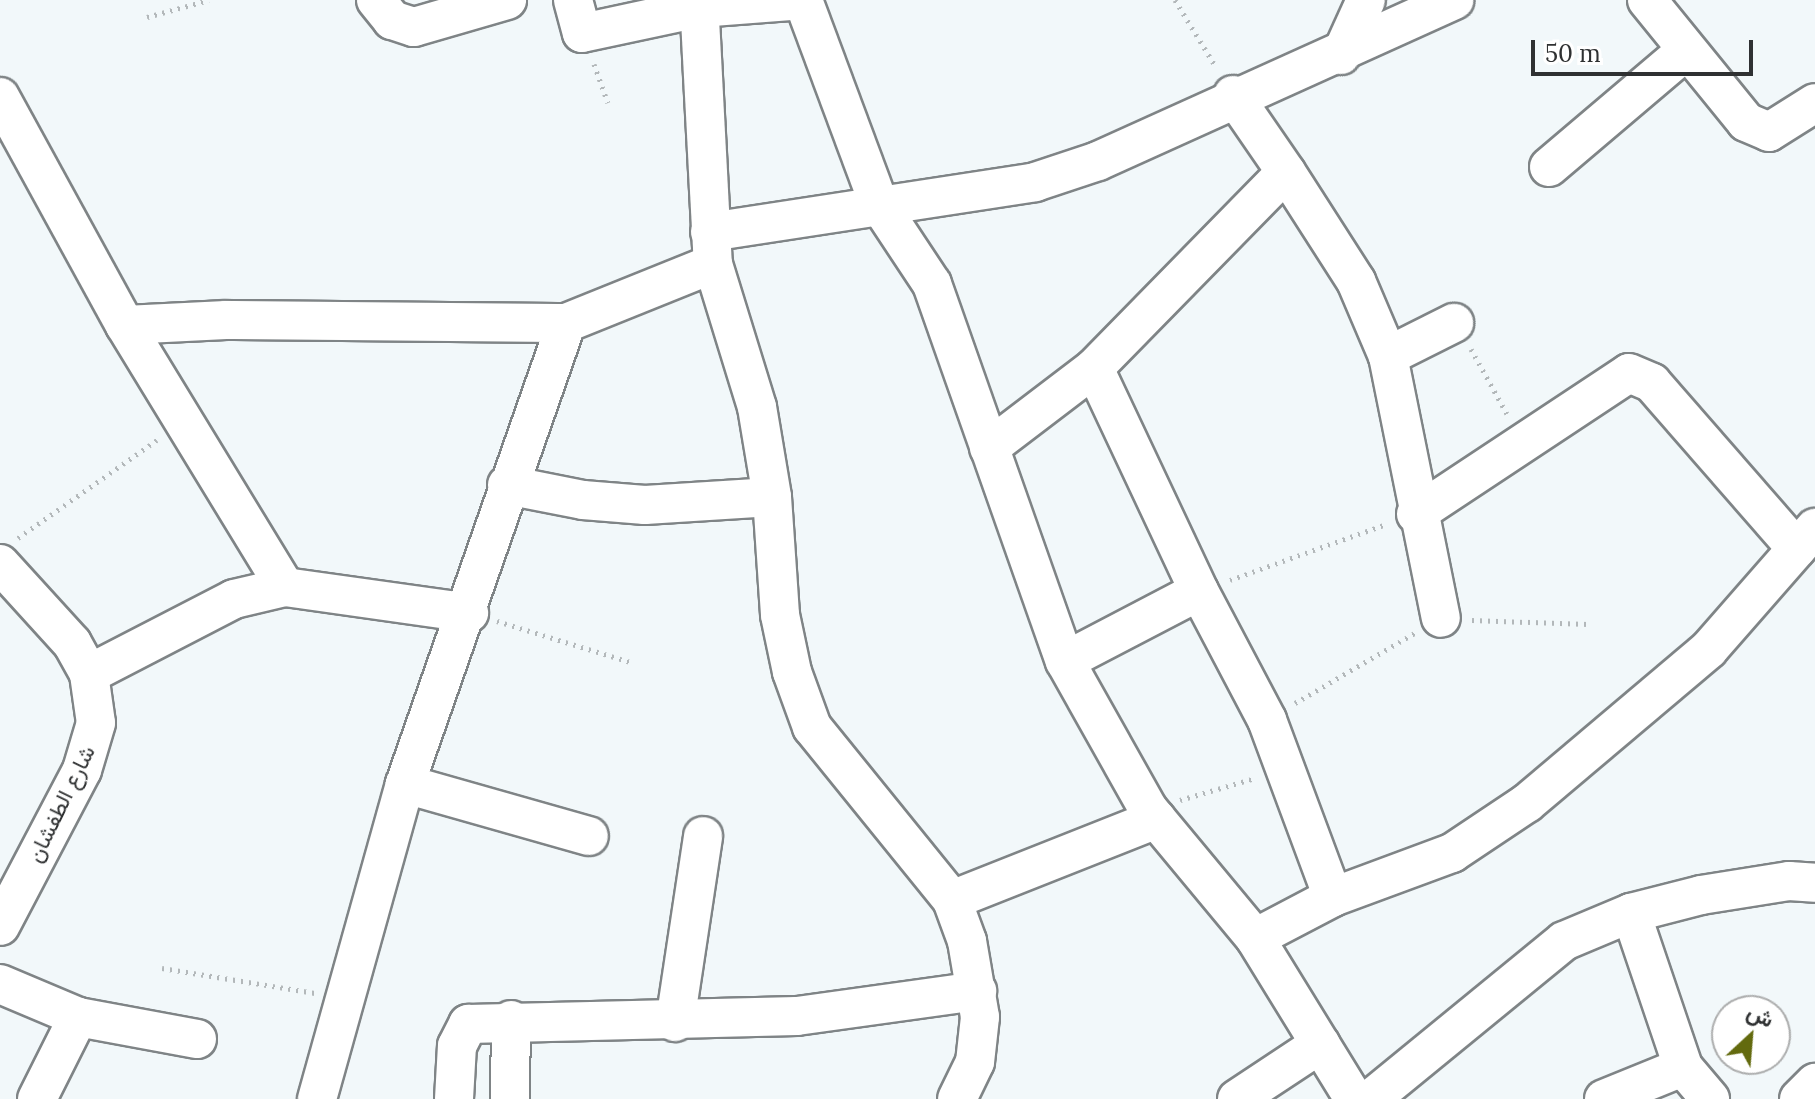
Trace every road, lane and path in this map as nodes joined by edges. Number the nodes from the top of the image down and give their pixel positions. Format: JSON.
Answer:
{"nodes":[{"id":1,"x":209,"y":0,"type":"edge"},
{"id":2,"x":376,"y":0,"type":"edge"},
{"id":3,"x":507,"y":0,"type":"edge"},
{"id":4,"x":804,"y":0,"type":"edge"},
{"id":5,"x":1175,"y":0,"type":"edge"},
{"id":6,"x":1366,"y":0,"type":"edge"},
{"id":7,"x":1454,"y":0,"type":"edge"},
{"id":8,"x":1647,"y":0,"type":"edge"},
{"id":9,"x":699,"y":4,"type":"edge"},
{"id":10,"x":578,"y":16,"type":"edge"},
{"id":11,"x":147,"y":17,"type":"dead end"},
{"id":12,"x":1686,"y":51,"type":"junction"},
{"id":13,"x":1341,"y":55,"type":"junction"},
{"id":14,"x":1233,"y":95,"type":"junction"},
{"id":15,"x":0,"y":97,"type":"edge"},
{"id":16,"x":608,"y":103,"type":"dead end"},
{"id":17,"x":1815,"y":103,"type":"edge"},
{"id":18,"x":1549,"y":167,"type":"dead end"},
{"id":19,"x":1286,"y":172,"type":"junction"},
{"id":20,"x":879,"y":204,"type":"junction"},
{"id":21,"x":712,"y":248,"type":"junction"},
{"id":22,"x":566,"y":323,"type":"junction"},
{"id":23,"x":1454,"y":323,"type":"joint"},
{"id":24,"x":125,"y":325,"type":"junction"},
{"id":25,"x":1388,"y":356,"type":"junction"},
{"id":26,"x":1094,"y":368,"type":"junction"},
{"id":27,"x":184,"y":421,"type":"junction"},
{"id":28,"x":1522,"y":442,"type":"junction"},
{"id":29,"x":989,"y":448,"type":"junction"},
{"id":30,"x":507,"y":485,"type":"junction"},
{"id":31,"x":772,"y":497,"type":"junction"},
{"id":32,"x":1416,"y":514,"type":"junction"},
{"id":33,"x":1806,"y":538,"type":"edge"},
{"id":34,"x":6,"y":553,"type":"edge"},
{"id":35,"x":285,"y":587,"type":"junction"},
{"id":36,"x":1199,"y":591,"type":"junction"},
{"id":37,"x":469,"y":613,"type":"junction"},
{"id":38,"x":1441,"y":618,"type":"junction"},
{"id":39,"x":1588,"y":624,"type":"dead end"},
{"id":40,"x":1065,"y":661,"type":"junction"},
{"id":41,"x":630,"y":662,"type":"dead end"},
{"id":42,"x":89,"y":674,"type":"junction"},
{"id":43,"x":1267,"y":720,"type":"junction"},
{"id":44,"x":1283,"y":770,"type":"junction"},
{"id":45,"x":405,"y":784,"type":"junction"},
{"id":46,"x":1152,"y":814,"type":"junction"},
{"id":47,"x":589,"y":836,"type":"dead end"},
{"id":48,"x":703,"y":836,"type":"dead end"},
{"id":49,"x":1815,"y":883,"type":"edge"},
{"id":50,"x":1333,"y":897,"type":"junction"},
{"id":51,"x":952,"y":900,"type":"junction"},
{"id":52,"x":1631,"y":913,"type":"junction"},
{"id":53,"x":0,"y":926,"type":"edge"},
{"id":54,"x":1255,"y":938,"type":"junction"},
{"id":55,"x":162,"y":968,"type":"dead end"},
{"id":56,"x":0,"y":984,"type":"edge"},
{"id":57,"x":977,"y":991,"type":"junction"},
{"id":58,"x":342,"y":997,"type":"junction"},
{"id":59,"x":78,"y":1017,"type":"junction"},
{"id":60,"x":511,"y":1020,"type":"junction"},
{"id":61,"x":675,"y":1022,"type":"junction"},
{"id":62,"x":197,"y":1039,"type":"dead end"},
{"id":63,"x":1320,"y":1044,"type":"junction"},
{"id":64,"x":1683,"y":1067,"type":"junction"},
{"id":65,"x":1815,"y":1083,"type":"edge"},
{"id":66,"x":37,"y":1099,"type":"edge"},
{"id":67,"x":317,"y":1099,"type":"edge"},
{"id":68,"x":454,"y":1099,"type":"edge"},
{"id":69,"x":510,"y":1099,"type":"edge"},
{"id":70,"x":957,"y":1099,"type":"edge"},
{"id":71,"x":1237,"y":1099,"type":"edge"},
{"id":72,"x":1354,"y":1099,"type":"edge"},
{"id":73,"x":1371,"y":1099,"type":"edge"},
{"id":74,"x":1604,"y":1099,"type":"edge"},
{"id":75,"x":1710,"y":1099,"type":"edge"},
{"id":76,"x":1799,"y":1099,"type":"edge"}],
"edges":[{"from":1,"to":11,"type":"path"},
{"from":2,"to":3,"type":"street"},
{"from":4,"to":9,"type":"street"},
{"from":4,"to":20,"type":"street"},
{"from":5,"to":14,"type":"path"},
{"from":6,"to":13,"type":"street"},
{"from":7,"to":13,"type":"street"},
{"from":8,"to":12,"type":"street"},
{"from":9,"to":10,"type":"street"},
{"from":9,"to":21,"type":"street"},
{"from":10,"to":16,"type":"path"},
{"from":12,"to":17,"type":"street"},
{"from":12,"to":18,"type":"street"},
{"from":13,"to":14,"type":"street"},
{"from":14,"to":19,"type":"street"},
{"from":14,"to":20,"type":"street"},
{"from":15,"to":24,"type":"street"},
{"from":19,"to":25,"type":"street"},
{"from":19,"to":26,"type":"street"},
{"from":20,"to":21,"type":"street"},
{"from":20,"to":29,"type":"street"},
{"from":21,"to":22,"type":"street"},
{"from":21,"to":31,"type":"street"},
{"from":22,"to":24,"type":"street"},
{"from":22,"to":30,"type":"street"},
{"from":23,"to":25,"type":"street"},
{"from":23,"to":28,"type":"path"},
{"from":24,"to":27,"type":"street"},
{"from":25,"to":32,"type":"street"},
{"from":26,"to":29,"type":"street"},
{"from":26,"to":36,"type":"street"},
{"from":27,"to":34,"type":"path"},
{"from":27,"to":35,"type":"street"},
{"from":28,"to":32,"type":"street"},
{"from":28,"to":33,"type":"street"},
{"from":29,"to":40,"type":"street"},
{"from":30,"to":31,"type":"street"},
{"from":30,"to":37,"type":"street"},
{"from":31,"to":51,"type":"street"},
{"from":32,"to":36,"type":"path"},
{"from":32,"to":38,"type":"street"},
{"from":33,"to":50,"type":"street"},
{"from":34,"to":42,"type":"street","name":"شارع الطفشان"},
{"from":35,"to":37,"type":"street"},
{"from":35,"to":42,"type":"street"},
{"from":36,"to":40,"type":"street"},
{"from":36,"to":43,"type":"street"},
{"from":37,"to":41,"type":"path"},
{"from":37,"to":45,"type":"street"},
{"from":38,"to":39,"type":"path"},
{"from":38,"to":43,"type":"path"},
{"from":40,"to":46,"type":"street"},
{"from":42,"to":53,"type":"street","name":"شارع الطفشان"},
{"from":43,"to":44,"type":"street"},
{"from":44,"to":46,"type":"path"},
{"from":44,"to":50,"type":"street"},
{"from":45,"to":47,"type":"street"},
{"from":45,"to":58,"type":"street"},
{"from":46,"to":51,"type":"street"},
{"from":46,"to":54,"type":"street"},
{"from":48,"to":61,"type":"street"},
{"from":49,"to":52,"type":"street"},
{"from":50,"to":54,"type":"street"},
{"from":51,"to":57,"type":"street"},
{"from":52,"to":64,"type":"street"},
{"from":52,"to":73,"type":"street"},
{"from":54,"to":63,"type":"street"},
{"from":55,"to":58,"type":"path"},
{"from":56,"to":59,"type":"street"},
{"from":57,"to":61,"type":"street"},
{"from":57,"to":70,"type":"street"},
{"from":58,"to":67,"type":"street"},
{"from":59,"to":62,"type":"street"},
{"from":59,"to":66,"type":"street"},
{"from":60,"to":61,"type":"street"},
{"from":60,"to":68,"type":"street"},
{"from":60,"to":69,"type":"street"},
{"from":63,"to":71,"type":"street"},
{"from":63,"to":72,"type":"street"},
{"from":64,"to":74,"type":"street"},
{"from":64,"to":75,"type":"street"},
{"from":65,"to":76,"type":"street"}]}
